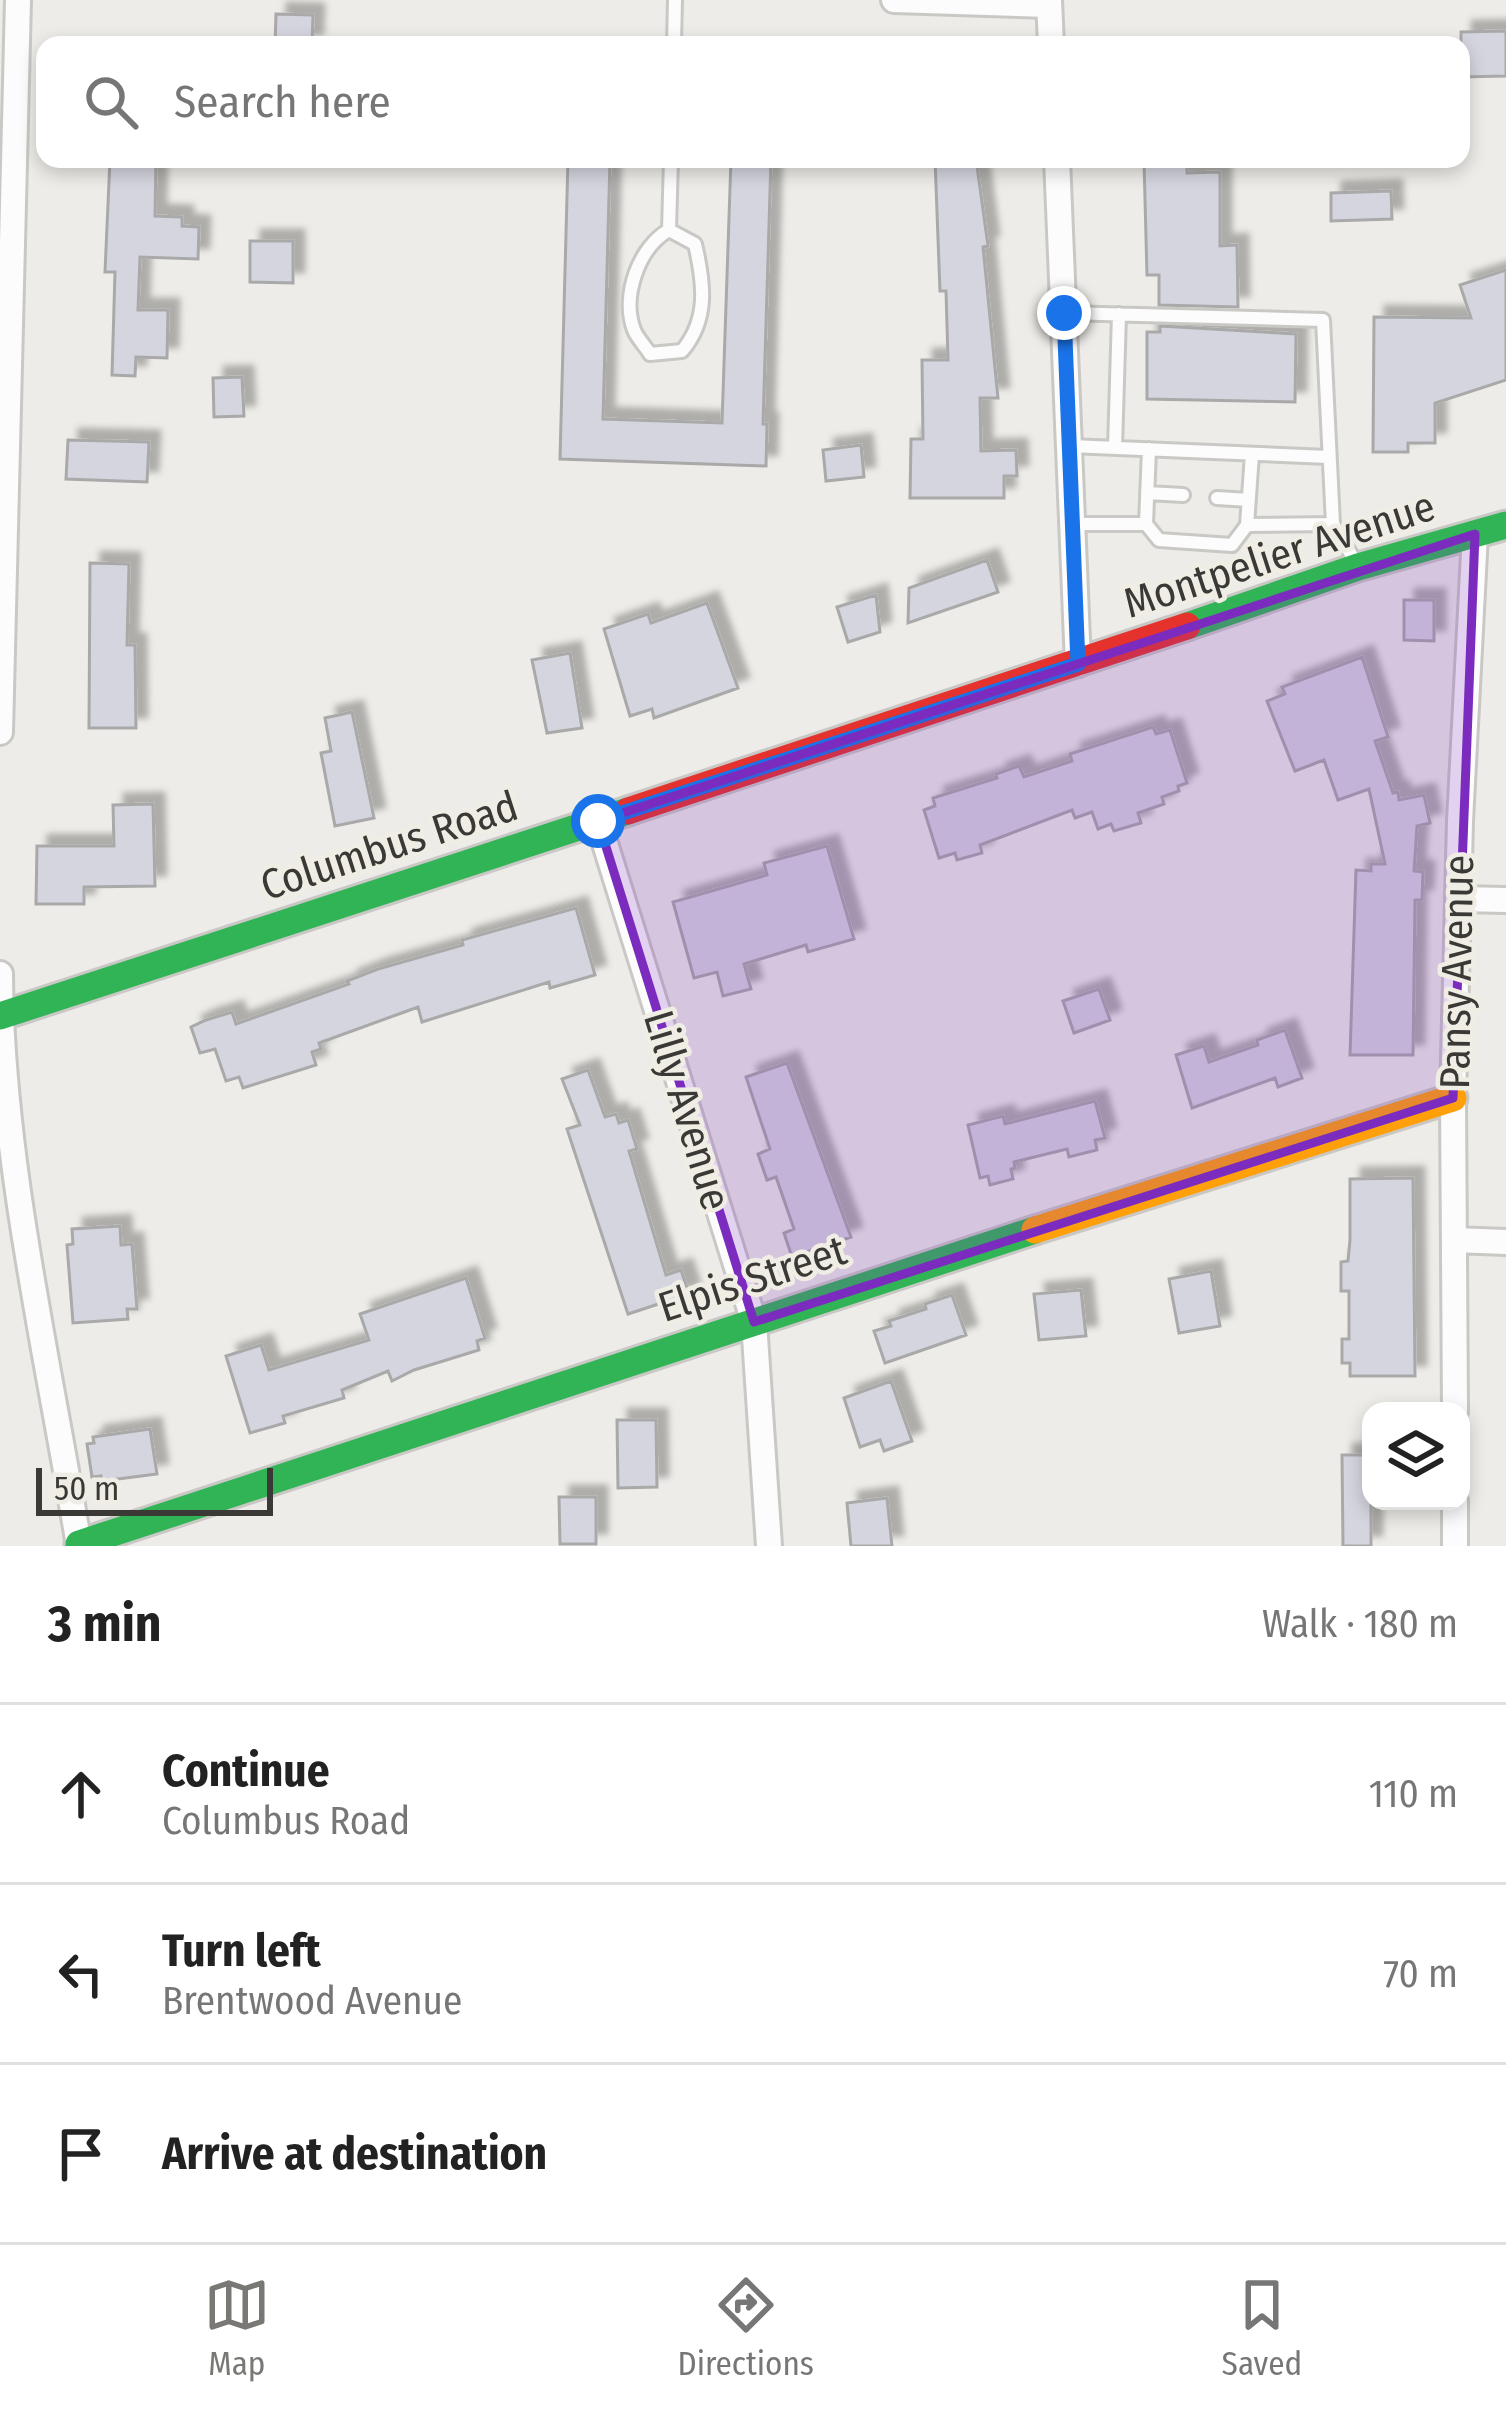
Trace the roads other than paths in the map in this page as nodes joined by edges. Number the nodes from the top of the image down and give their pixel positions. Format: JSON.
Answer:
{"nodes":[{"id":1,"x":18,"y":0,"type":"edge"},
{"id":2,"x":675,"y":0,"type":"edge"},
{"id":3,"x":894,"y":0,"type":"edge"},
{"id":4,"x":1049,"y":2,"type":"edge"},
{"id":5,"x":674,"y":36,"type":"edge"},
{"id":6,"x":1051,"y":36,"type":"edge"},
{"id":7,"x":670,"y":168,"type":"edge"},
{"id":8,"x":1057,"y":168,"type":"edge"},
{"id":9,"x":669,"y":230,"type":"junction"},
{"id":10,"x":1064,"y":313,"type":"junction"},
{"id":11,"x":1119,"y":314,"type":"junction"},
{"id":12,"x":1070,"y":446,"type":"junction"},
{"id":13,"x":1115,"y":448,"type":"junction"},
{"id":14,"x":1149,"y":448,"type":"junction"},
{"id":15,"x":1252,"y":454,"type":"junction"},
{"id":16,"x":1328,"y":457,"type":"junction"},
{"id":17,"x":1147,"y":493,"type":"junction"},
{"id":18,"x":1183,"y":495,"type":"dead end"},
{"id":19,"x":1217,"y":498,"type":"dead end"},
{"id":20,"x":1249,"y":500,"type":"junction"},
{"id":21,"x":1073,"y":524,"type":"junction"},
{"id":22,"x":1146,"y":524,"type":"junction"},
{"id":23,"x":1333,"y":524,"type":"junction"},
{"id":24,"x":1247,"y":525,"type":"junction"},
{"id":25,"x":1506,"y":525,"type":"edge"},
{"id":26,"x":1475,"y":534,"type":"junction"},
{"id":27,"x":1358,"y":566,"type":"junction"},
{"id":28,"x":1078,"y":664,"type":"junction"},
{"id":29,"x":0,"y":732,"type":"edge"},
{"id":30,"x":598,"y":821,"type":"junction"},
{"id":31,"x":1459,"y":899,"type":"junction"},
{"id":32,"x":1506,"y":900,"type":"edge"},
{"id":33,"x":0,"y":974,"type":"edge"},
{"id":34,"x":0,"y":1016,"type":"edge"},
{"id":35,"x":1453,"y":1098,"type":"junction"},
{"id":36,"x":1454,"y":1240,"type":"junction"},
{"id":37,"x":1506,"y":1242,"type":"edge"},
{"id":38,"x":754,"y":1322,"type":"junction"},
{"id":39,"x":1454,"y":1402,"type":"edge"},
{"id":40,"x":1455,"y":1510,"type":"edge"},
{"id":41,"x":79,"y":1545,"type":"edge"},
{"id":42,"x":769,"y":1546,"type":"edge"},
{"id":43,"x":1455,"y":1546,"type":"edge"}],
"edges":[{"from":1,"to":29,"type":"street"},
{"from":2,"to":5,"type":"lane"},
{"from":3,"to":4,"type":"street"},
{"from":4,"to":6,"type":"street"},
{"from":7,"to":9,"type":"lane"},
{"from":8,"to":10,"type":"street"},
{"from":9,"to":9,"type":"lane"},
{"from":10,"to":11,"type":"lane"},
{"from":10,"to":12,"type":"street"},
{"from":11,"to":13,"type":"lane"},
{"from":11,"to":16,"type":"lane"},
{"from":12,"to":13,"type":"lane"},
{"from":12,"to":21,"type":"street"},
{"from":13,"to":14,"type":"lane"},
{"from":14,"to":15,"type":"lane"},
{"from":14,"to":17,"type":"lane"},
{"from":15,"to":16,"type":"lane"},
{"from":15,"to":20,"type":"lane"},
{"from":16,"to":23,"type":"lane"},
{"from":17,"to":18,"type":"lane"},
{"from":17,"to":22,"type":"lane"},
{"from":19,"to":20,"type":"lane"},
{"from":20,"to":24,"type":"lane"},
{"from":21,"to":22,"type":"lane"},
{"from":21,"to":28,"type":"street"},
{"from":22,"to":24,"type":"lane"},
{"from":23,"to":24,"type":"lane"},
{"from":23,"to":27,"type":"lane"},
{"from":25,"to":26,"type":"street","name":"Montpelier Avenue"},
{"from":26,"to":27,"type":"street","name":"Montpelier Avenue"},
{"from":26,"to":31,"type":"street","name":"Pansy Avenue"},
{"from":27,"to":28,"type":"street","name":"Montpelier Avenue"},
{"from":28,"to":30,"type":"street","name":"Columbus Road"},
{"from":30,"to":34,"type":"street","name":"Columbus Road"},
{"from":30,"to":38,"type":"street","name":"Lilly Avenue"},
{"from":31,"to":32,"type":"street"},
{"from":31,"to":35,"type":"street","name":"Pansy Avenue"},
{"from":33,"to":34,"type":"street"},
{"from":34,"to":41,"type":"street"},
{"from":35,"to":36,"type":"street","name":"Pansy Avenue"},
{"from":35,"to":38,"type":"street","name":"Elpis Street"},
{"from":36,"to":37,"type":"street"},
{"from":36,"to":39,"type":"street","name":"Pansy Avenue"},
{"from":38,"to":41,"type":"street","name":"Elpis Street"},
{"from":38,"to":42,"type":"street","name":"Lilly Avenue"},
{"from":40,"to":43,"type":"street"}]}
